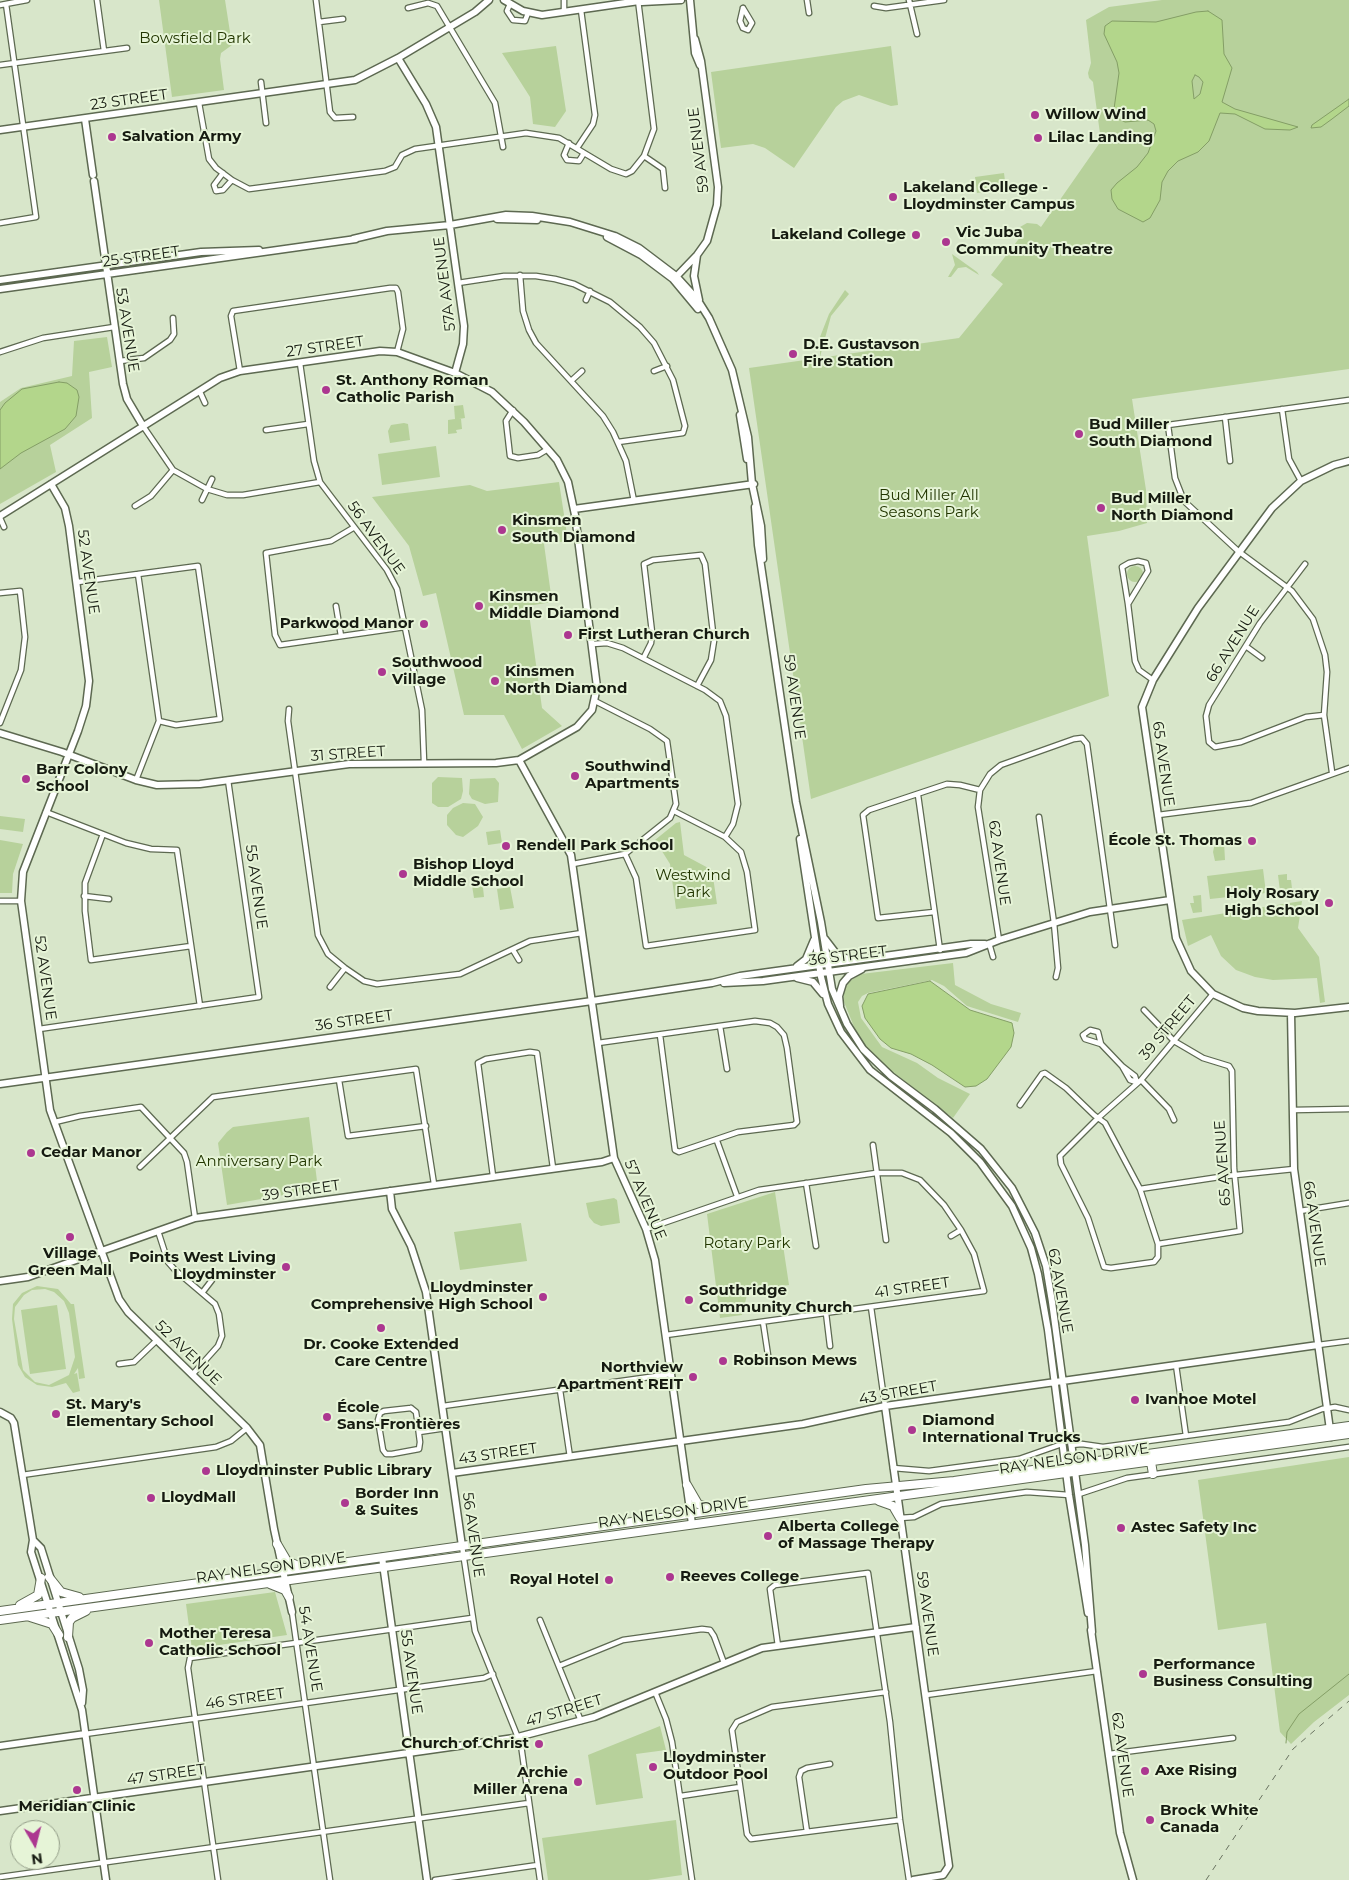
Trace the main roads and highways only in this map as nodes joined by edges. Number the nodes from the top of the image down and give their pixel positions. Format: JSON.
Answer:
{"nodes":[{"id":1,"x":1349,"y":1426,"type":"edge"},
{"id":2,"x":1330,"y":1433,"type":"junction"},
{"id":3,"x":1349,"y":1434,"type":"edge"},
{"id":4,"x":1151,"y":1462,"type":"junction"},
{"id":5,"x":1153,"y":1474,"type":"road end"},
{"id":6,"x":687,"y":1484,"type":"road end"},
{"id":7,"x":872,"y":1499,"type":"junction"},
{"id":8,"x":721,"y":1510,"type":"junction"},
{"id":9,"x":900,"y":1518,"type":"road end"},
{"id":10,"x":277,"y":1544,"type":"road end"},
{"id":11,"x":305,"y":1568,"type":"junction"},
{"id":12,"x":266,"y":1583,"type":"junction"},
{"id":13,"x":131,"y":1587,"type":"dead end"},
{"id":14,"x":121,"y":1594,"type":"junction"},
{"id":15,"x":289,"y":1597,"type":"road end"},
{"id":16,"x":91,"y":1598,"type":"junction"},
{"id":17,"x":98,"y":1606,"type":"junction"},
{"id":18,"x":10,"y":1609,"type":"junction"},
{"id":19,"x":0,"y":1611,"type":"edge"},
{"id":20,"x":24,"y":1616,"type":"junction"},
{"id":21,"x":0,"y":1620,"type":"edge"},
{"id":22,"x":59,"y":1635,"type":"road end"},
{"id":23,"x":68,"y":1637,"type":"road end"}],
"edges":[{"from":1,"to":2,"type":"highway","name":"RAY NELSON DRIVE"},
{"from":2,"to":3,"type":"highway","name":"RAY NELSON DRIVE"},
{"from":2,"to":4,"type":"highway","name":"RAY NELSON DRIVE"},
{"from":2,"to":8,"type":"highway","name":"RAY NELSON DRIVE"},
{"from":4,"to":5,"type":"highway"},
{"from":4,"to":7,"type":"highway","name":"RAY NELSON DRIVE"},
{"from":6,"to":8,"type":"highway"},
{"from":7,"to":9,"type":"highway"},
{"from":7,"to":12,"type":"highway","name":"RAY NELSON DRIVE"},
{"from":8,"to":11,"type":"highway","name":"RAY NELSON DRIVE"},
{"from":10,"to":11,"type":"highway"},
{"from":11,"to":14,"type":"highway","name":"RAY NELSON DRIVE"},
{"from":12,"to":15,"type":"highway"},
{"from":12,"to":17,"type":"highway","name":"RAY NELSON DRIVE"},
{"from":13,"to":14,"type":"highway"},
{"from":14,"to":16,"type":"highway","name":"RAY NELSON DRIVE"},
{"from":16,"to":18,"type":"highway","name":"RAY NELSON DRIVE"},
{"from":16,"to":18,"type":"highway"},
{"from":17,"to":20,"type":"highway","name":"RAY NELSON DRIVE"},
{"from":17,"to":23,"type":"highway"},
{"from":18,"to":19,"type":"highway","name":"RAY NELSON DRIVE"},
{"from":20,"to":21,"type":"highway","name":"RAY NELSON DRIVE"},
{"from":20,"to":22,"type":"highway"}]}
